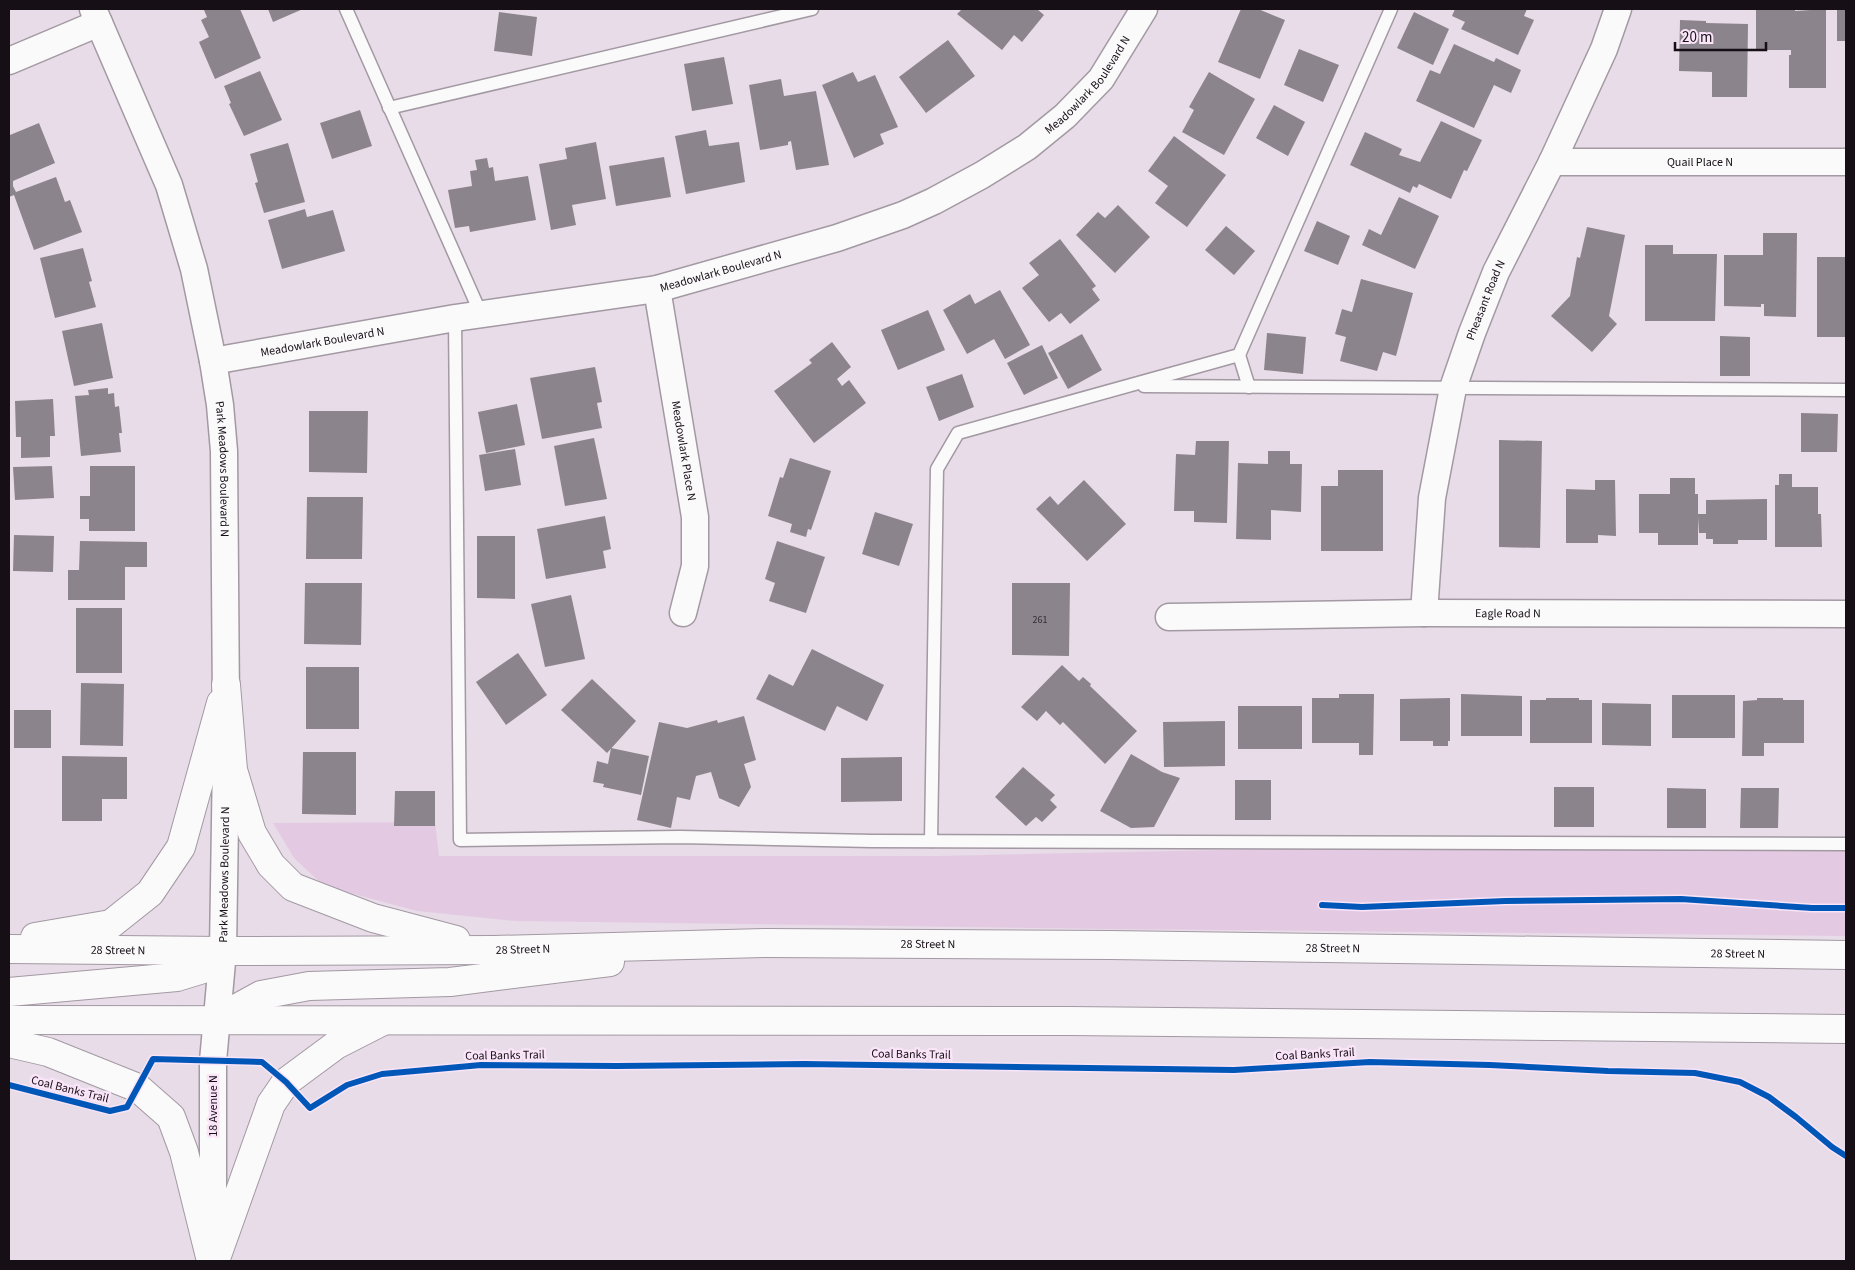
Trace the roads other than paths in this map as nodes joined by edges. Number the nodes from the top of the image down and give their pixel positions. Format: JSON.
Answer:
{"nodes":[{"id":1,"x":346,"y":9,"type":"edge"},
{"id":2,"x":812,"y":9,"type":"edge"},
{"id":3,"x":1144,"y":9,"type":"edge"},
{"id":4,"x":1391,"y":9,"type":"edge"},
{"id":5,"x":1618,"y":9,"type":"edge"},
{"id":6,"x":96,"y":16,"type":"edge"},
{"id":7,"x":9,"y":61,"type":"edge"},
{"id":8,"x":390,"y":108,"type":"junction"},
{"id":9,"x":1552,"y":162,"type":"junction"},
{"id":10,"x":1846,"y":162,"type":"edge"},
{"id":11,"x":657,"y":288,"type":"junction"},
{"id":12,"x":481,"y":314,"type":"junction"},
{"id":13,"x":455,"y":318,"type":"junction"},
{"id":14,"x":1239,"y":355,"type":"junction"},
{"id":15,"x":214,"y":361,"type":"junction"},
{"id":16,"x":1129,"y":386,"type":"junction"},
{"id":17,"x":1249,"y":387,"type":"junction"},
{"id":18,"x":1453,"y":388,"type":"junction"},
{"id":19,"x":1846,"y":390,"type":"edge"},
{"id":20,"x":683,"y":613,"type":"dead end"},
{"id":21,"x":1424,"y":613,"type":"junction"},
{"id":22,"x":1846,"y":614,"type":"edge"},
{"id":23,"x":1169,"y":617,"type":"dead end"},
{"id":24,"x":226,"y":685,"type":"junction"},
{"id":25,"x":931,"y":841,"type":"junction"},
{"id":26,"x":1846,"y":844,"type":"edge"},
{"id":27,"x":9,"y":941,"type":"edge"},
{"id":28,"x":766,"y":943,"type":"junction"},
{"id":29,"x":9,"y":949,"type":"edge"},
{"id":30,"x":494,"y":950,"type":"junction"},
{"id":31,"x":223,"y":951,"type":"junction"},
{"id":32,"x":1846,"y":956,"type":"edge"},
{"id":33,"x":9,"y":992,"type":"edge"},
{"id":34,"x":218,"y":1019,"type":"junction"},
{"id":35,"x":9,"y":1020,"type":"edge"},
{"id":36,"x":383,"y":1021,"type":"junction"},
{"id":37,"x":1846,"y":1029,"type":"edge"},
{"id":38,"x":9,"y":1044,"type":"edge"},
{"id":39,"x":213,"y":1261,"type":"edge"}],
"edges":[{"from":1,"to":8,"type":"lane"},
{"from":2,"to":8,"type":"lane"},
{"from":3,"to":11,"type":"street","name":"Meadowlark Boulevard N"},
{"from":4,"to":14,"type":"lane"},
{"from":5,"to":9,"type":"street","name":"Pheasant Road N"},
{"from":6,"to":7,"type":"street"},
{"from":6,"to":15,"type":"street","name":"Park Meadows Boulevard N"},
{"from":8,"to":12,"type":"lane"},
{"from":9,"to":10,"type":"street","name":"Quail Place N"},
{"from":9,"to":18,"type":"street","name":"Pheasant Road N"},
{"from":11,"to":12,"type":"street","name":"Meadowlark Boulevard N"},
{"from":11,"to":20,"type":"street","name":"Meadowlark Place N"},
{"from":12,"to":13,"type":"street","name":"Meadowlark Boulevard N"},
{"from":13,"to":15,"type":"street","name":"Meadowlark Boulevard N"},
{"from":13,"to":25,"type":"lane"},
{"from":14,"to":16,"type":"lane"},
{"from":14,"to":17,"type":"lane"},
{"from":15,"to":24,"type":"street","name":"Park Meadows Boulevard N"},
{"from":16,"to":17,"type":"lane"},
{"from":16,"to":25,"type":"lane"},
{"from":17,"to":18,"type":"lane"},
{"from":18,"to":19,"type":"lane"},
{"from":18,"to":21,"type":"street","name":"Pheasant Road N"},
{"from":21,"to":22,"type":"street","name":"Eagle Road N"},
{"from":21,"to":23,"type":"street","name":"Eagle Road N"},
{"from":24,"to":27,"type":"main road"},
{"from":24,"to":30,"type":"main road"},
{"from":24,"to":31,"type":"street","name":"Park Meadows Boulevard N"},
{"from":25,"to":26,"type":"lane"},
{"from":28,"to":30,"type":"main road","name":"28 Street N"},
{"from":28,"to":32,"type":"main road","name":"28 Street N"},
{"from":28,"to":34,"type":"main road"},
{"from":29,"to":31,"type":"main road","name":"28 Street N"},
{"from":30,"to":31,"type":"main road","name":"28 Street N"},
{"from":31,"to":33,"type":"main road"},
{"from":31,"to":34,"type":"street","name":"18 Avenue N"},
{"from":34,"to":35,"type":"main road"},
{"from":34,"to":36,"type":"main road"},
{"from":34,"to":39,"type":"street","name":"18 Avenue N"},
{"from":36,"to":37,"type":"main road"},
{"from":36,"to":39,"type":"main road"},
{"from":38,"to":39,"type":"main road"}]}
